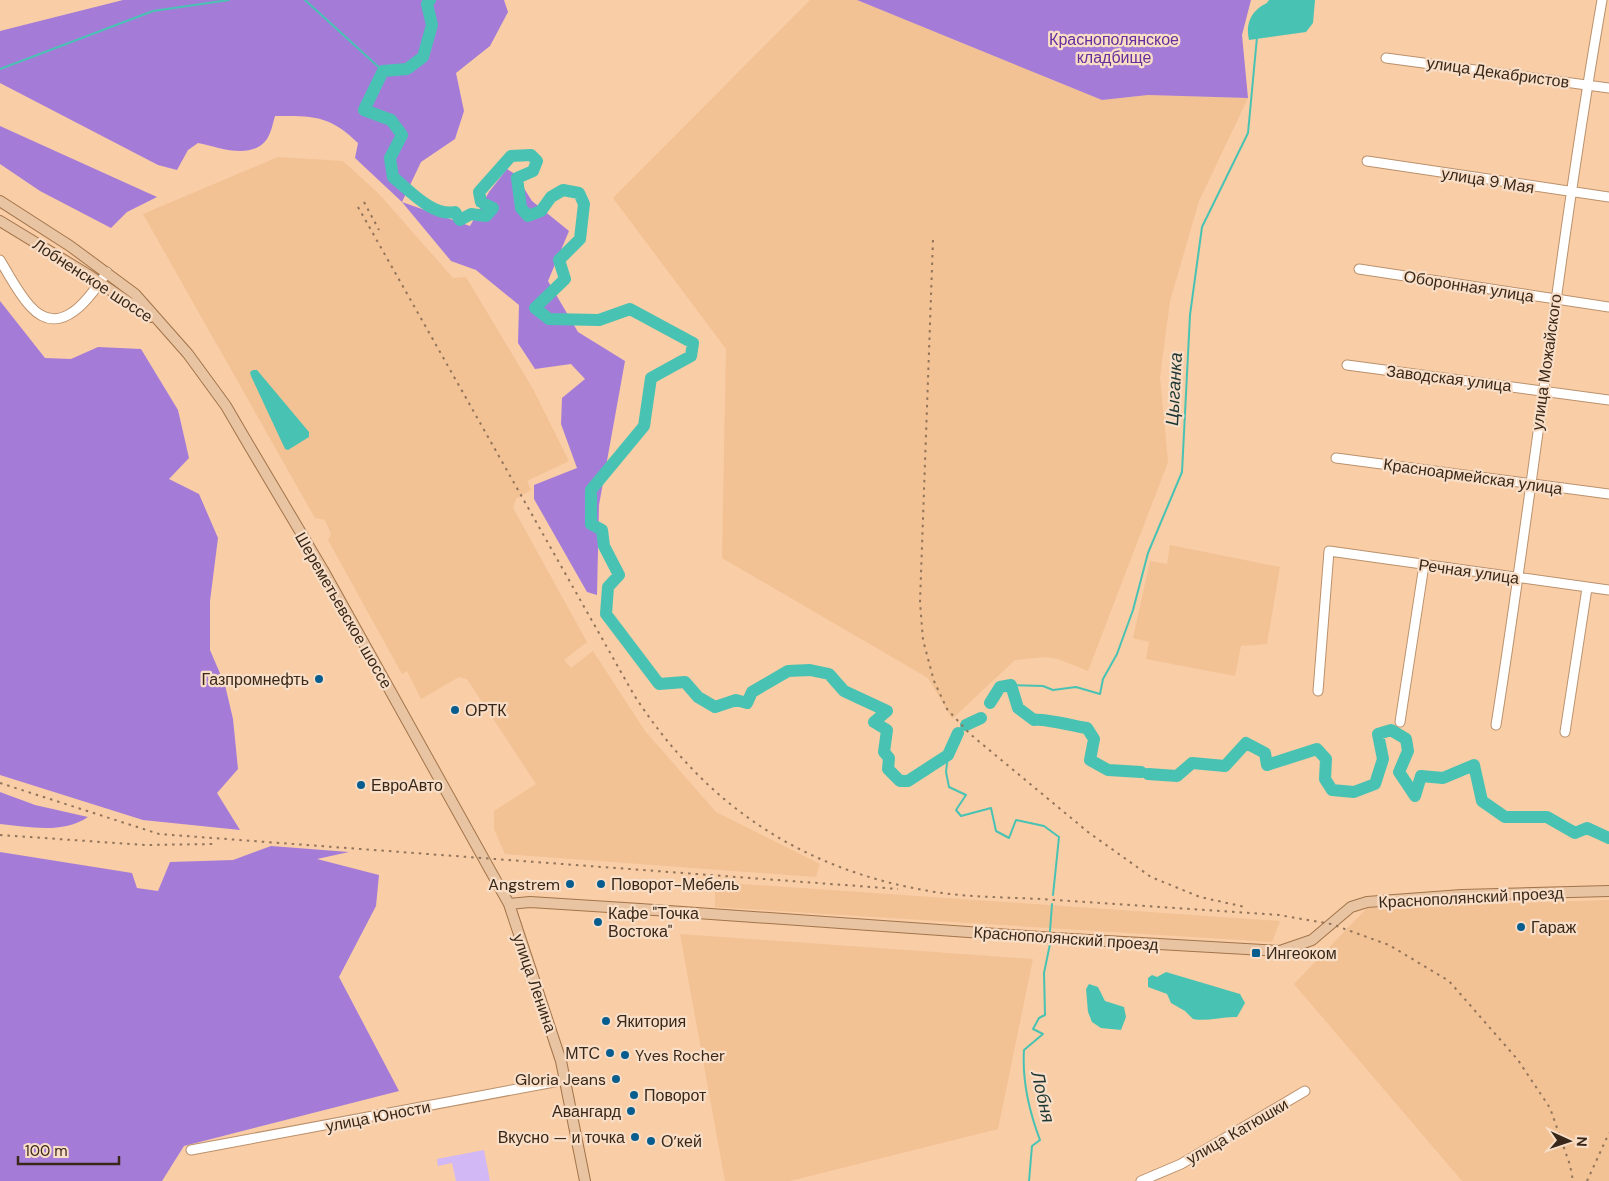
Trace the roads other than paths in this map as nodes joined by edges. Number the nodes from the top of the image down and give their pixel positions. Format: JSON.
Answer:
{"nodes":[{"id":1,"x":1602,"y":0,"type":"edge"},
{"id":2,"x":1386,"y":58,"type":"dead end"},
{"id":3,"x":1587,"y":84,"type":"junction"},
{"id":4,"x":1609,"y":88,"type":"edge"},
{"id":5,"x":1367,"y":162,"type":"dead end"},
{"id":6,"x":1570,"y":192,"type":"junction"},
{"id":7,"x":1609,"y":197,"type":"edge"},
{"id":8,"x":0,"y":201,"type":"edge"},
{"id":9,"x":0,"y":221,"type":"edge"},
{"id":10,"x":0,"y":260,"type":"edge"},
{"id":11,"x":1359,"y":269,"type":"dead end"},
{"id":12,"x":107,"y":272,"type":"junction"},
{"id":13,"x":100,"y":283,"type":"junction"},
{"id":14,"x":1555,"y":299,"type":"junction"},
{"id":15,"x":1609,"y":307,"type":"edge"},
{"id":16,"x":164,"y":326,"type":"junction"},
{"id":17,"x":1347,"y":365,"type":"dead end"},
{"id":18,"x":1542,"y":390,"type":"junction"},
{"id":19,"x":1609,"y":400,"type":"edge"},
{"id":20,"x":1336,"y":458,"type":"dead end"},
{"id":21,"x":1530,"y":483,"type":"junction"},
{"id":22,"x":1609,"y":494,"type":"edge"},
{"id":23,"x":1424,"y":565,"type":"junction"},
{"id":24,"x":1519,"y":578,"type":"junction"},
{"id":25,"x":1587,"y":588,"type":"junction"},
{"id":26,"x":1609,"y":590,"type":"edge"},
{"id":27,"x":1318,"y":691,"type":"dead end"},
{"id":28,"x":1400,"y":722,"type":"dead end"},
{"id":29,"x":1496,"y":726,"type":"dead end"},
{"id":30,"x":1565,"y":732,"type":"dead end"},
{"id":31,"x":1609,"y":891,"type":"edge"},
{"id":32,"x":509,"y":904,"type":"junction"},
{"id":33,"x":565,"y":1080,"type":"junction"},
{"id":34,"x":1305,"y":1091,"type":"dead end"},
{"id":35,"x":191,"y":1150,"type":"dead end"},
{"id":36,"x":585,"y":1181,"type":"edge"},
{"id":37,"x":1141,"y":1181,"type":"edge"}],
"edges":[{"from":1,"to":3,"type":"street","name":"улица Можайского"},
{"from":2,"to":3,"type":"street","name":"улица Декабристов"},
{"from":3,"to":4,"type":"street","name":"улица Декабристов"},
{"from":3,"to":6,"type":"street","name":"улица Можайского"},
{"from":5,"to":6,"type":"street","name":"улица 9 Мая"},
{"from":6,"to":7,"type":"street","name":"улица 9 Мая"},
{"from":6,"to":14,"type":"street","name":"улица Можайского"},
{"from":8,"to":12,"type":"main road","name":"Лобненское шоссе"},
{"from":9,"to":13,"type":"main road","name":"Лобненское шоссе"},
{"from":10,"to":13,"type":"street"},
{"from":11,"to":14,"type":"street","name":"Оборонная улица"},
{"from":12,"to":13,"type":"street"},
{"from":12,"to":16,"type":"main road","name":"Лобненское шоссе"},
{"from":13,"to":16,"type":"main road","name":"Лобненское шоссе"},
{"from":14,"to":15,"type":"street","name":"Оборонная улица"},
{"from":14,"to":18,"type":"street","name":"улица Можайского"},
{"from":16,"to":32,"type":"main road","name":"Шереметьевское шоссе"},
{"from":17,"to":18,"type":"street","name":"Заводская улица"},
{"from":18,"to":19,"type":"street","name":"Заводская улица"},
{"from":18,"to":21,"type":"street","name":"улица Можайского"},
{"from":20,"to":21,"type":"street","name":"Красноармейская улица"},
{"from":21,"to":22,"type":"street","name":"Красноармейская улица"},
{"from":21,"to":24,"type":"street","name":"улица Можайского"},
{"from":23,"to":24,"type":"street","name":"Речная улица"},
{"from":23,"to":27,"type":"street","name":"Речная улица"},
{"from":23,"to":28,"type":"street"},
{"from":24,"to":25,"type":"street","name":"Речная улица"},
{"from":24,"to":29,"type":"street","name":"улица Можайского"},
{"from":25,"to":26,"type":"street","name":"Речная улица"},
{"from":25,"to":30,"type":"street"},
{"from":31,"to":32,"type":"main road","name":"Краснополянский проезд"},
{"from":32,"to":33,"type":"main road","name":"улица Ленина"},
{"from":33,"to":35,"type":"street","name":"улица Юности"},
{"from":33,"to":36,"type":"main road","name":"улица Ленина"},
{"from":34,"to":37,"type":"street","name":"улица Катюшки"}]}
